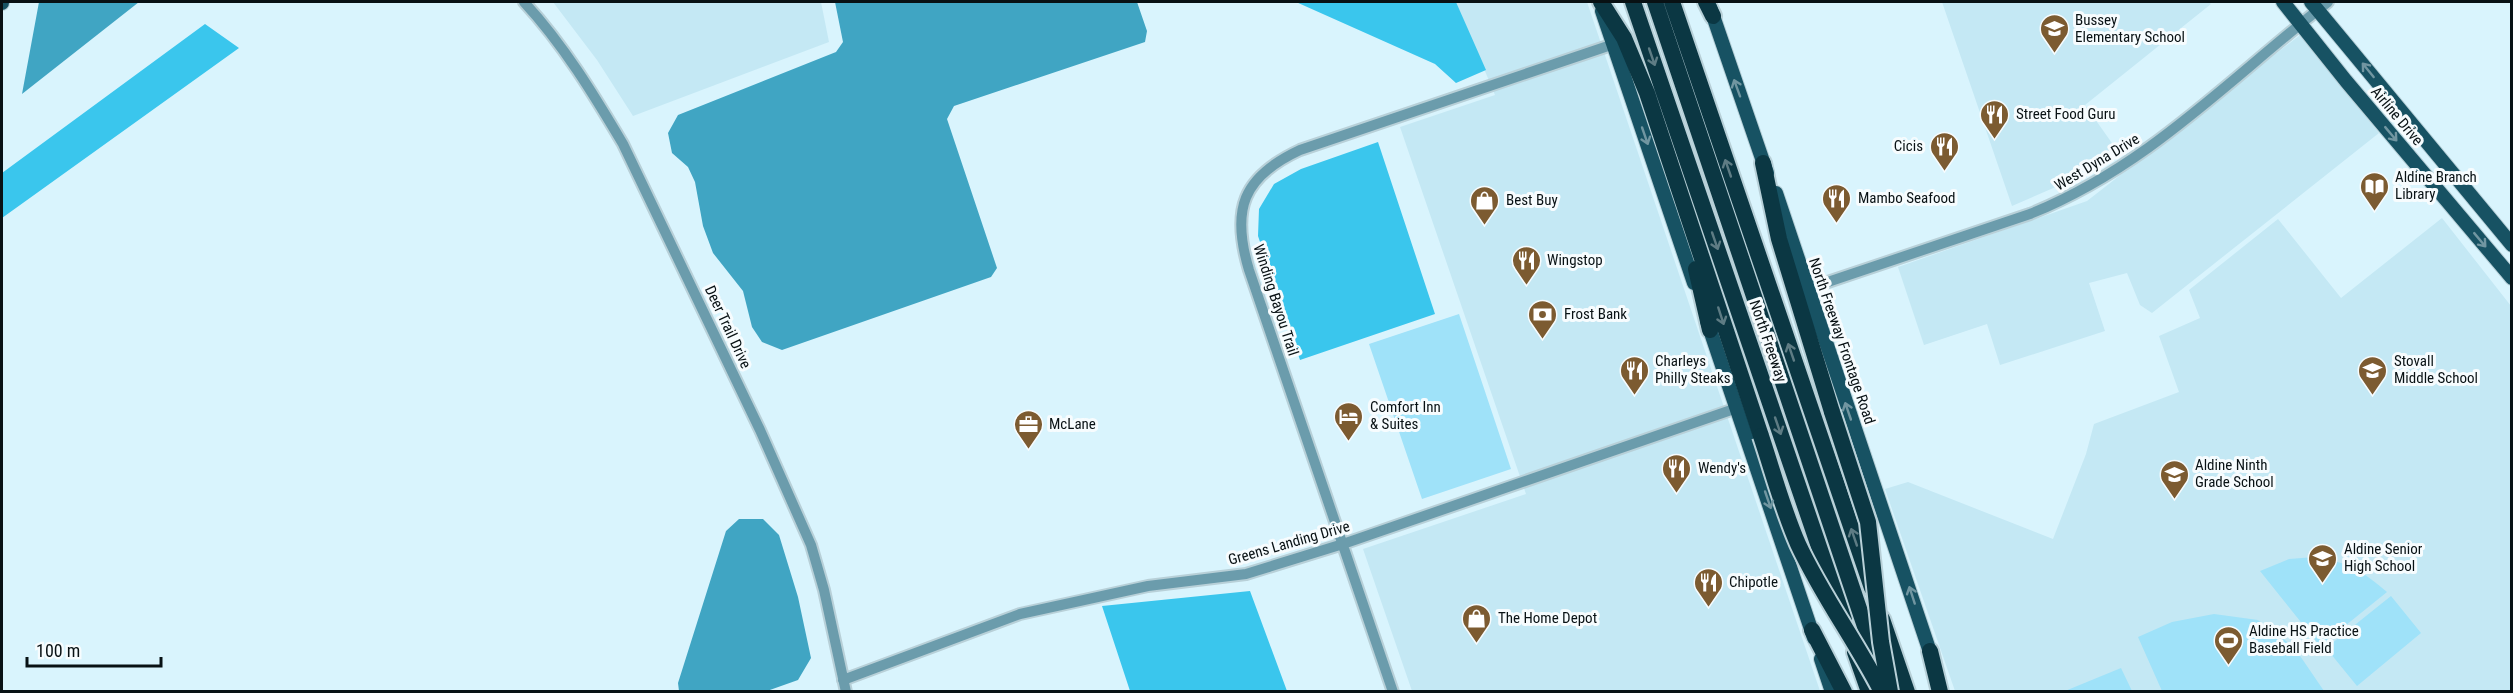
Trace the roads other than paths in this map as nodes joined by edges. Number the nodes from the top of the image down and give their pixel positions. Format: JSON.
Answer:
{"nodes":[{"id":1,"x":524,"y":2,"type":"edge"},
{"id":2,"x":1600,"y":2,"type":"edge"},
{"id":3,"x":1633,"y":2,"type":"edge"},
{"id":4,"x":1655,"y":2,"type":"edge"},
{"id":5,"x":1672,"y":2,"type":"edge"},
{"id":6,"x":2283,"y":2,"type":"edge"},
{"id":7,"x":2319,"y":4,"type":"edge"},
{"id":8,"x":1709,"y":6,"type":"edge"},
{"id":9,"x":2301,"y":23,"type":"junction"},
{"id":10,"x":1614,"y":44,"type":"junction"},
{"id":11,"x":2428,"y":143,"type":"junction"},
{"id":12,"x":2411,"y":158,"type":"junction"},
{"id":13,"x":1670,"y":160,"type":"junction"},
{"id":14,"x":1763,"y":163,"type":"junction"},
{"id":15,"x":2511,"y":245,"type":"edge"},
{"id":16,"x":2508,"y":268,"type":"edge"},
{"id":17,"x":1807,"y":289,"type":"junction"},
{"id":18,"x":1710,"y":330,"type":"junction"},
{"id":19,"x":1737,"y":408,"type":"junction"},
{"id":20,"x":1343,"y":544,"type":"junction"},
{"id":21,"x":1812,"y":630,"type":"junction"},
{"id":22,"x":1930,"y":651,"type":"joint"},
{"id":23,"x":845,"y":686,"type":"edge"},
{"id":24,"x":1393,"y":692,"type":"edge"},
{"id":25,"x":1832,"y":692,"type":"edge"},
{"id":26,"x":1844,"y":692,"type":"edge"},
{"id":27,"x":1869,"y":692,"type":"edge"},
{"id":28,"x":1886,"y":692,"type":"edge"},
{"id":29,"x":1907,"y":692,"type":"edge"},
{"id":30,"x":1942,"y":692,"type":"edge"}],
"edges":[{"from":1,"to":23,"type":"street","name":"Deer Trail Drive"},
{"from":2,"to":10,"type":"main road"},
{"from":2,"to":13,"type":"highway"},
{"from":3,"to":27,"type":"highway","name":"North Freeway","one_way":true},
{"from":4,"to":28,"type":"highway","name":"North Freeway"},
{"from":29,"to":5,"type":"highway","name":"North Freeway","one_way":true},
{"from":6,"to":9,"type":"main road","name":"Airline Drive"},
{"from":7,"to":9,"type":"street","name":"West Dyna Drive"},
{"from":11,"to":7,"type":"main road","name":"Airline Drive","one_way":true},
{"from":14,"to":8,"type":"main road","name":"North Freeway Frontage Road","one_way":true},
{"from":9,"to":12,"type":"main road","name":"Airline Drive","one_way":true},
{"from":9,"to":17,"type":"street","name":"West Dyna Drive"},
{"from":10,"to":18,"type":"main road","one_way":true},
{"from":10,"to":20,"type":"street","name":"Winding Bayou Trail"},
{"from":11,"to":12,"type":"main road"},
{"from":11,"to":15,"type":"main road","name":"Airline Drive"},
{"from":12,"to":16,"type":"main road","name":"Airline Drive","one_way":true},
{"from":13,"to":18,"type":"highway"},
{"from":13,"to":28,"type":"highway","one_way":true,"bridge":true},
{"from":14,"to":17,"type":"main road","name":"North Freeway Frontage Road"},
{"from":14,"to":28,"type":"highway","bridge":true},
{"from":22,"to":17,"type":"main road","name":"North Freeway Frontage Road","one_way":true},
{"from":18,"to":19,"type":"main road"},
{"from":19,"to":20,"type":"street","name":"Greens Landing Drive"},
{"from":19,"to":21,"type":"main road","one_way":true},
{"from":20,"to":23,"type":"street","name":"Greens Landing Drive"},
{"from":20,"to":24,"type":"street","name":"Winding Bayou Trail"},
{"from":21,"to":25,"type":"main road"},
{"from":21,"to":26,"type":"highway"},
{"from":22,"to":30,"type":"highway"}]}
